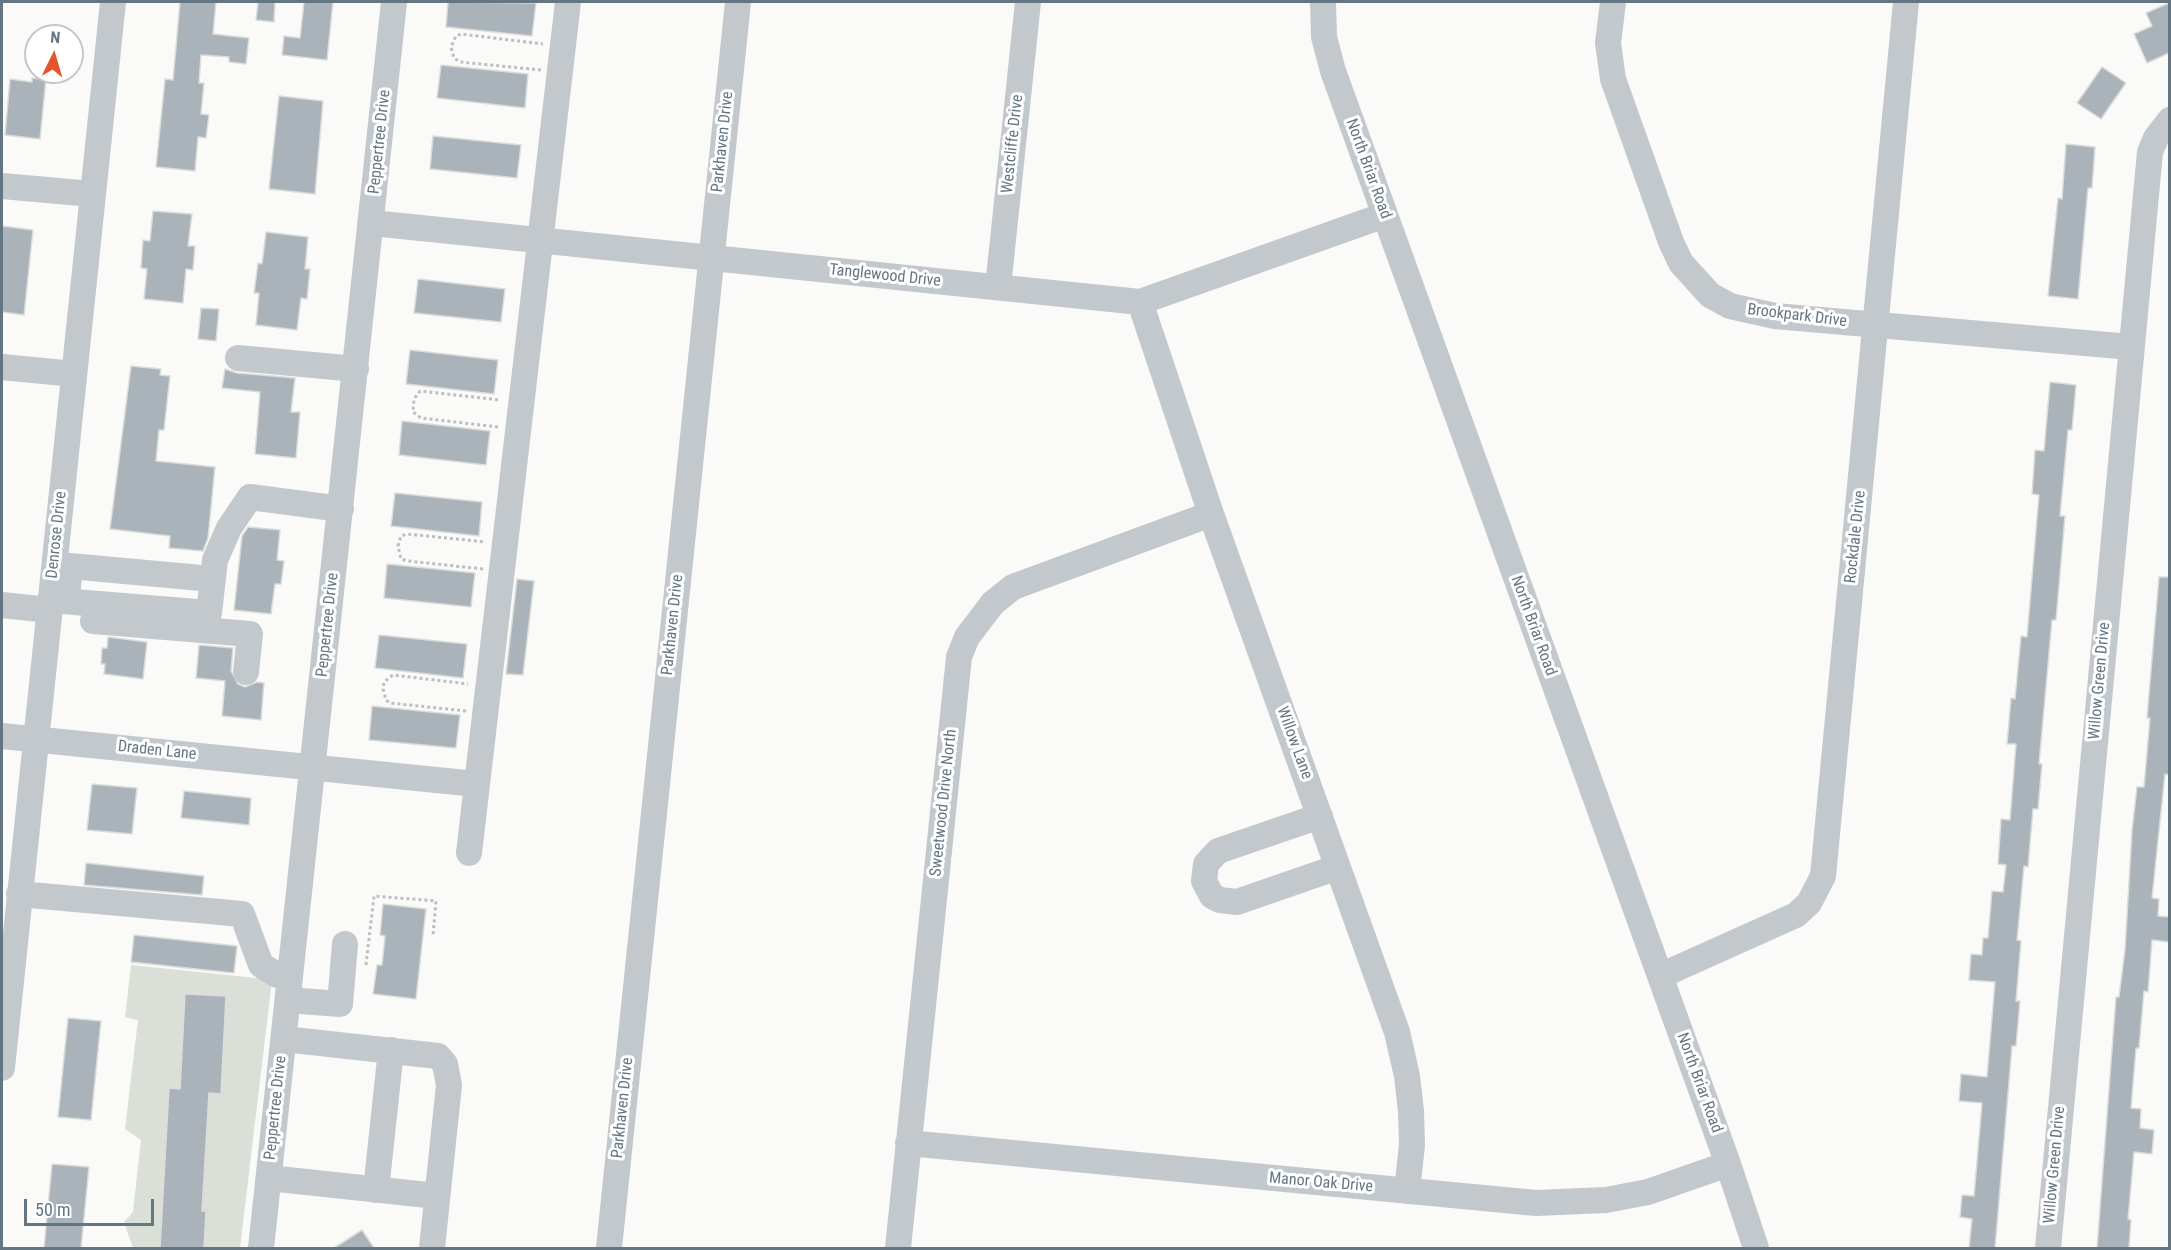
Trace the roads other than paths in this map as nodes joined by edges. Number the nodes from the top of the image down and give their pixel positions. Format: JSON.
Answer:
{"nodes":[{"id":1,"x":113,"y":2,"type":"edge"},
{"id":2,"x":394,"y":2,"type":"edge"},
{"id":3,"x":568,"y":2,"type":"edge"},
{"id":4,"x":738,"y":2,"type":"edge"},
{"id":5,"x":1028,"y":2,"type":"edge"},
{"id":6,"x":1323,"y":2,"type":"edge"},
{"id":7,"x":1613,"y":2,"type":"edge"},
{"id":8,"x":1906,"y":2,"type":"edge"},
{"id":9,"x":2169,"y":120,"type":"edge"},
{"id":10,"x":2,"y":186,"type":"edge"},
{"id":11,"x":92,"y":194,"type":"junction"},
{"id":12,"x":1384,"y":215,"type":"junction"},
{"id":13,"x":372,"y":223,"type":"junction"},
{"id":14,"x":542,"y":240,"type":"junction"},
{"id":15,"x":711,"y":258,"type":"junction"},
{"id":16,"x":998,"y":287,"type":"junction"},
{"id":17,"x":1140,"y":302,"type":"junction"},
{"id":18,"x":1876,"y":324,"type":"junction"},
{"id":19,"x":2131,"y":347,"type":"junction"},
{"id":20,"x":238,"y":358,"type":"dead end"},
{"id":21,"x":2,"y":368,"type":"edge"},
{"id":22,"x":356,"y":369,"type":"junction"},
{"id":23,"x":74,"y":374,"type":"junction"},
{"id":24,"x":341,"y":509,"type":"junction"},
{"id":25,"x":1211,"y":514,"type":"junction"},
{"id":26,"x":212,"y":579,"type":"junction"},
{"id":27,"x":2,"y":605,"type":"edge"},
{"id":28,"x":53,"y":607,"type":"junction"},
{"id":29,"x":246,"y":672,"type":"dead end"},
{"id":30,"x":2,"y":736,"type":"edge"},
{"id":31,"x":35,"y":740,"type":"junction"},
{"id":32,"x":313,"y":767,"type":"junction"},
{"id":33,"x":476,"y":784,"type":"junction"},
{"id":34,"x":1320,"y":816,"type":"junction"},
{"id":35,"x":469,"y":853,"type":"dead end"},
{"id":36,"x":1338,"y":867,"type":"junction"},
{"id":37,"x":19,"y":894,"type":"junction"},
{"id":38,"x":345,"y":944,"type":"dead end"},
{"id":39,"x":1660,"y":976,"type":"junction"},
{"id":40,"x":289,"y":988,"type":"junction"},
{"id":41,"x":284,"y":1039,"type":"junction"},
{"id":42,"x":391,"y":1050,"type":"junction"},
{"id":43,"x":2,"y":1068,"type":"edge"},
{"id":44,"x":908,"y":1143,"type":"junction"},
{"id":45,"x":1728,"y":1164,"type":"junction"},
{"id":46,"x":269,"y":1178,"type":"junction"},
{"id":47,"x":376,"y":1190,"type":"junction"},
{"id":48,"x":1407,"y":1191,"type":"junction"},
{"id":49,"x":437,"y":1196,"type":"junction"},
{"id":50,"x":261,"y":1248,"type":"edge"},
{"id":51,"x":432,"y":1248,"type":"edge"},
{"id":52,"x":609,"y":1248,"type":"edge"},
{"id":53,"x":898,"y":1248,"type":"edge"},
{"id":54,"x":1756,"y":1248,"type":"edge"},
{"id":55,"x":2048,"y":1248,"type":"edge"}],
"edges":[{"from":1,"to":11,"type":"street","name":"Denrose Drive"},
{"from":2,"to":13,"type":"street","name":"Peppertree Drive"},
{"from":3,"to":14,"type":"street"},
{"from":4,"to":15,"type":"street","name":"Parkhaven Drive"},
{"from":5,"to":16,"type":"street","name":"Westcliffe Drive"},
{"from":6,"to":12,"type":"street","name":"North Briar Road"},
{"from":7,"to":18,"type":"street","name":"Brookpark Drive"},
{"from":8,"to":18,"type":"street","name":"Rockdale Drive"},
{"from":9,"to":19,"type":"street","name":"Willow Green Drive"},
{"from":10,"to":11,"type":"street"},
{"from":11,"to":23,"type":"street","name":"Denrose Drive"},
{"from":12,"to":17,"type":"street","name":"Tanglewood Drive"},
{"from":12,"to":39,"type":"street","name":"North Briar Road"},
{"from":13,"to":14,"type":"street","name":"Tanglewood Drive"},
{"from":13,"to":22,"type":"street","name":"Peppertree Drive"},
{"from":14,"to":15,"type":"street","name":"Tanglewood Drive"},
{"from":14,"to":33,"type":"street"},
{"from":15,"to":16,"type":"street","name":"Tanglewood Drive"},
{"from":15,"to":52,"type":"street","name":"Parkhaven Drive"},
{"from":16,"to":17,"type":"street","name":"Tanglewood Drive"},
{"from":17,"to":25,"type":"street","name":"Willow Lane"},
{"from":18,"to":19,"type":"street","name":"Brookpark Drive"},
{"from":18,"to":39,"type":"street","name":"Rockdale Drive"},
{"from":19,"to":55,"type":"street","name":"Willow Green Drive"},
{"from":20,"to":22,"type":"street"},
{"from":21,"to":23,"type":"street"},
{"from":22,"to":24,"type":"street","name":"Peppertree Drive"},
{"from":23,"to":28,"type":"street","name":"Denrose Drive"},
{"from":24,"to":26,"type":"street"},
{"from":24,"to":32,"type":"street","name":"Peppertree Drive"},
{"from":25,"to":34,"type":"street","name":"Willow Lane"},
{"from":25,"to":44,"type":"street","name":"Sweetwood Drive North"},
{"from":26,"to":28,"type":"street"},
{"from":26,"to":28,"type":"street"},
{"from":27,"to":28,"type":"street"},
{"from":28,"to":29,"type":"street"},
{"from":28,"to":31,"type":"street","name":"Denrose Drive"},
{"from":30,"to":31,"type":"street","name":"Draden Lane"},
{"from":31,"to":32,"type":"street","name":"Draden Lane"},
{"from":31,"to":37,"type":"street","name":"Denrose Drive"},
{"from":32,"to":33,"type":"street","name":"Draden Lane"},
{"from":32,"to":40,"type":"street","name":"Peppertree Drive"},
{"from":33,"to":35,"type":"street"},
{"from":34,"to":36,"type":"street","name":"Willow Lane"},
{"from":34,"to":36,"type":"street"},
{"from":36,"to":48,"type":"street","name":"Willow Lane"},
{"from":37,"to":40,"type":"street"},
{"from":37,"to":43,"type":"street","name":"Denrose Drive"},
{"from":38,"to":40,"type":"street"},
{"from":39,"to":45,"type":"street","name":"North Briar Road"},
{"from":40,"to":41,"type":"street","name":"Peppertree Drive"},
{"from":41,"to":42,"type":"street"},
{"from":41,"to":46,"type":"street","name":"Peppertree Drive"},
{"from":42,"to":47,"type":"street"},
{"from":42,"to":49,"type":"street"},
{"from":44,"to":48,"type":"street","name":"Manor Oak Drive"},
{"from":44,"to":53,"type":"street","name":"Sweetwood Drive North"},
{"from":45,"to":48,"type":"street","name":"Manor Oak Drive"},
{"from":45,"to":54,"type":"street","name":"North Briar Road"},
{"from":46,"to":47,"type":"street"},
{"from":46,"to":50,"type":"street","name":"Peppertree Drive"},
{"from":47,"to":49,"type":"street"},
{"from":49,"to":51,"type":"street"}]}
